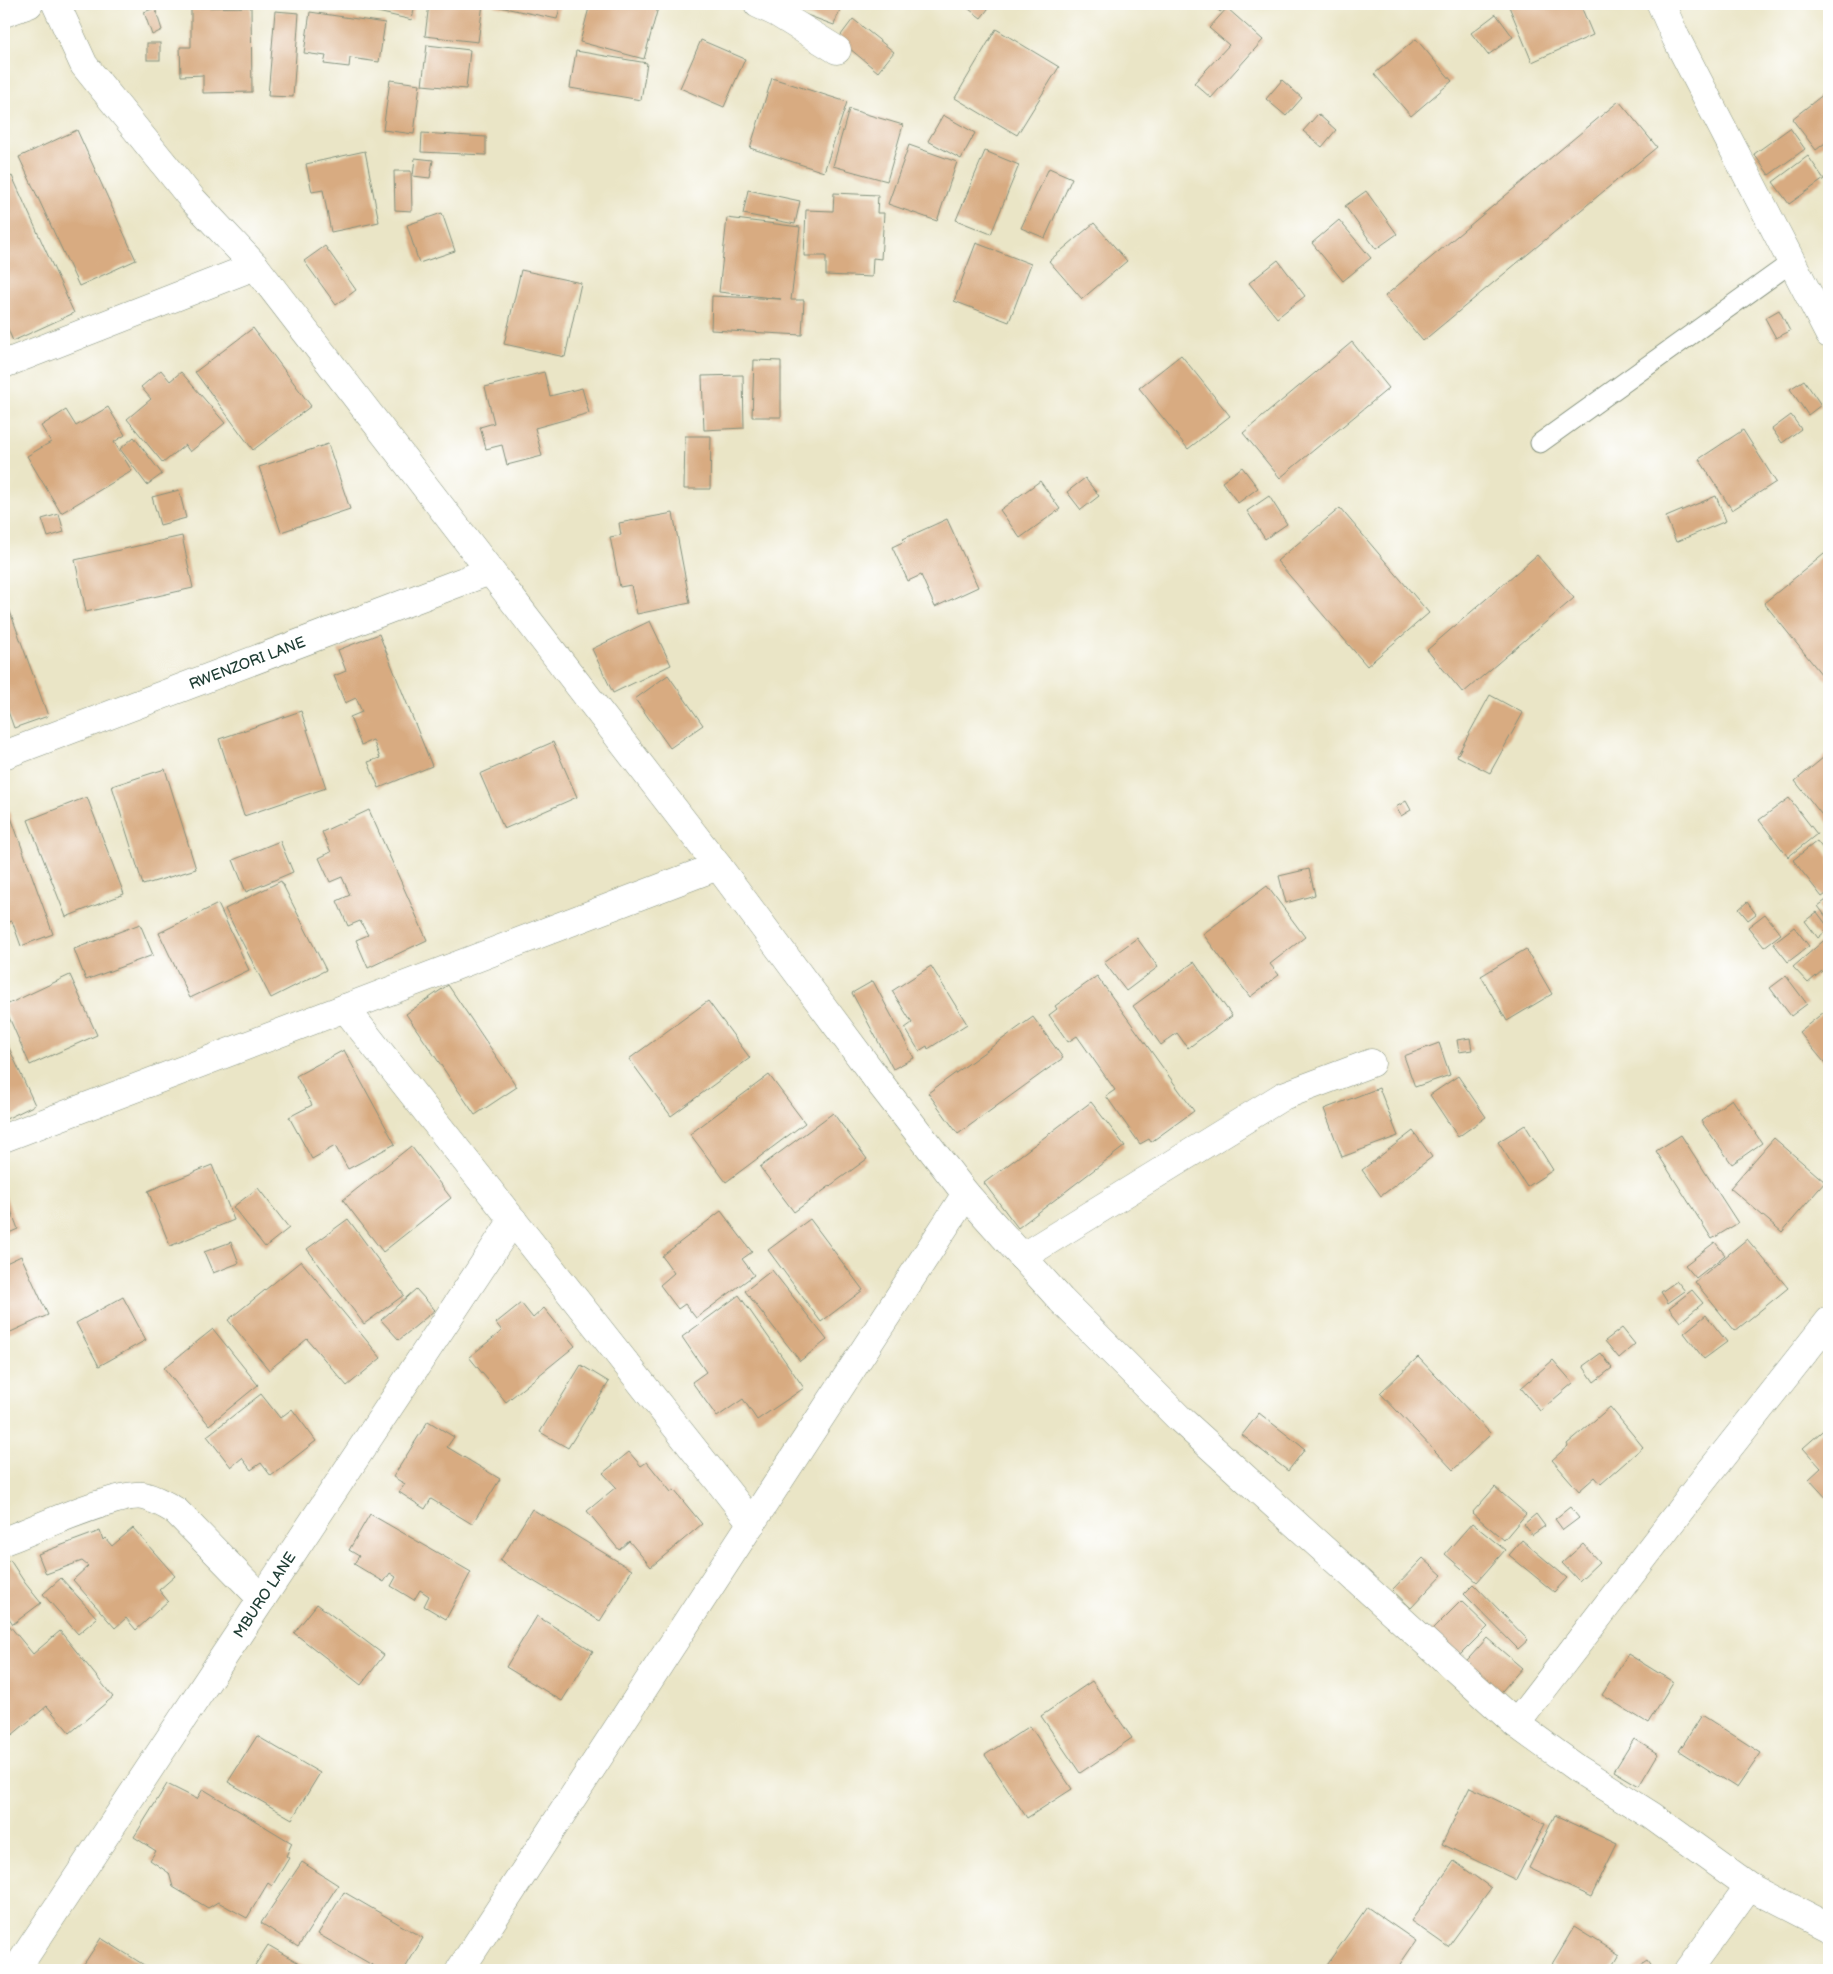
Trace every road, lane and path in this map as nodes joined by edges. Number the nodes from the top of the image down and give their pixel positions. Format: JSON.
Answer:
{"nodes":[{"id":1,"x":29,"y":4,"type":"edge"},
{"id":2,"x":56,"y":4,"type":"edge"},
{"id":3,"x":758,"y":4,"type":"edge"},
{"id":4,"x":1661,"y":4,"type":"edge"},
{"id":5,"x":4,"y":13,"type":"edge"},
{"id":6,"x":837,"y":50,"type":"dead end"},
{"id":7,"x":1792,"y":262,"type":"junction"},
{"id":8,"x":255,"y":266,"type":"junction"},
{"id":9,"x":1829,"y":334,"type":"edge"},
{"id":10,"x":4,"y":364,"type":"edge"},
{"id":11,"x":1540,"y":443,"type":"dead end"},
{"id":12,"x":490,"y":571,"type":"junction"},
{"id":13,"x":4,"y":755,"type":"edge"},
{"id":14,"x":718,"y":866,"type":"junction"},
{"id":15,"x":345,"y":1008,"type":"junction"},
{"id":16,"x":1371,"y":1063,"type":"dead end"},
{"id":17,"x":4,"y":1138,"type":"edge"},
{"id":18,"x":966,"y":1194,"type":"junction"},
{"id":19,"x":513,"y":1220,"type":"junction"},
{"id":20,"x":1022,"y":1257,"type":"junction"},
{"id":21,"x":1829,"y":1321,"type":"edge"},
{"id":22,"x":752,"y":1523,"type":"junction"},
{"id":23,"x":4,"y":1541,"type":"edge"},
{"id":24,"x":262,"y":1599,"type":"junction"},
{"id":25,"x":1516,"y":1724,"type":"junction"},
{"id":26,"x":1749,"y":1886,"type":"junction"},
{"id":27,"x":1829,"y":1927,"type":"edge"},
{"id":28,"x":16,"y":1970,"type":"edge"},
{"id":29,"x":460,"y":1970,"type":"edge"},
{"id":30,"x":1688,"y":1970,"type":"edge"}],
"edges":[{"from":1,"to":5,"type":"street"},
{"from":2,"to":8,"type":"street"},
{"from":3,"to":6,"type":"street"},
{"from":4,"to":7,"type":"street"},
{"from":7,"to":9,"type":"street"},
{"from":7,"to":11,"type":"lane"},
{"from":8,"to":10,"type":"street"},
{"from":8,"to":12,"type":"street"},
{"from":12,"to":13,"type":"street","name":"RWENZORI LANE"},
{"from":12,"to":14,"type":"street"},
{"from":14,"to":15,"type":"street"},
{"from":14,"to":18,"type":"street"},
{"from":15,"to":17,"type":"street"},
{"from":15,"to":19,"type":"street"},
{"from":16,"to":20,"type":"street"},
{"from":18,"to":20,"type":"street"},
{"from":18,"to":22,"type":"street"},
{"from":19,"to":22,"type":"street"},
{"from":19,"to":24,"type":"street","name":"MBURO LANE"},
{"from":20,"to":25,"type":"street"},
{"from":21,"to":25,"type":"street"},
{"from":22,"to":29,"type":"street"},
{"from":23,"to":24,"type":"street"},
{"from":24,"to":28,"type":"street","name":"MBURO LANE"},
{"from":25,"to":26,"type":"street"},
{"from":26,"to":27,"type":"street"},
{"from":26,"to":30,"type":"street"}]}
